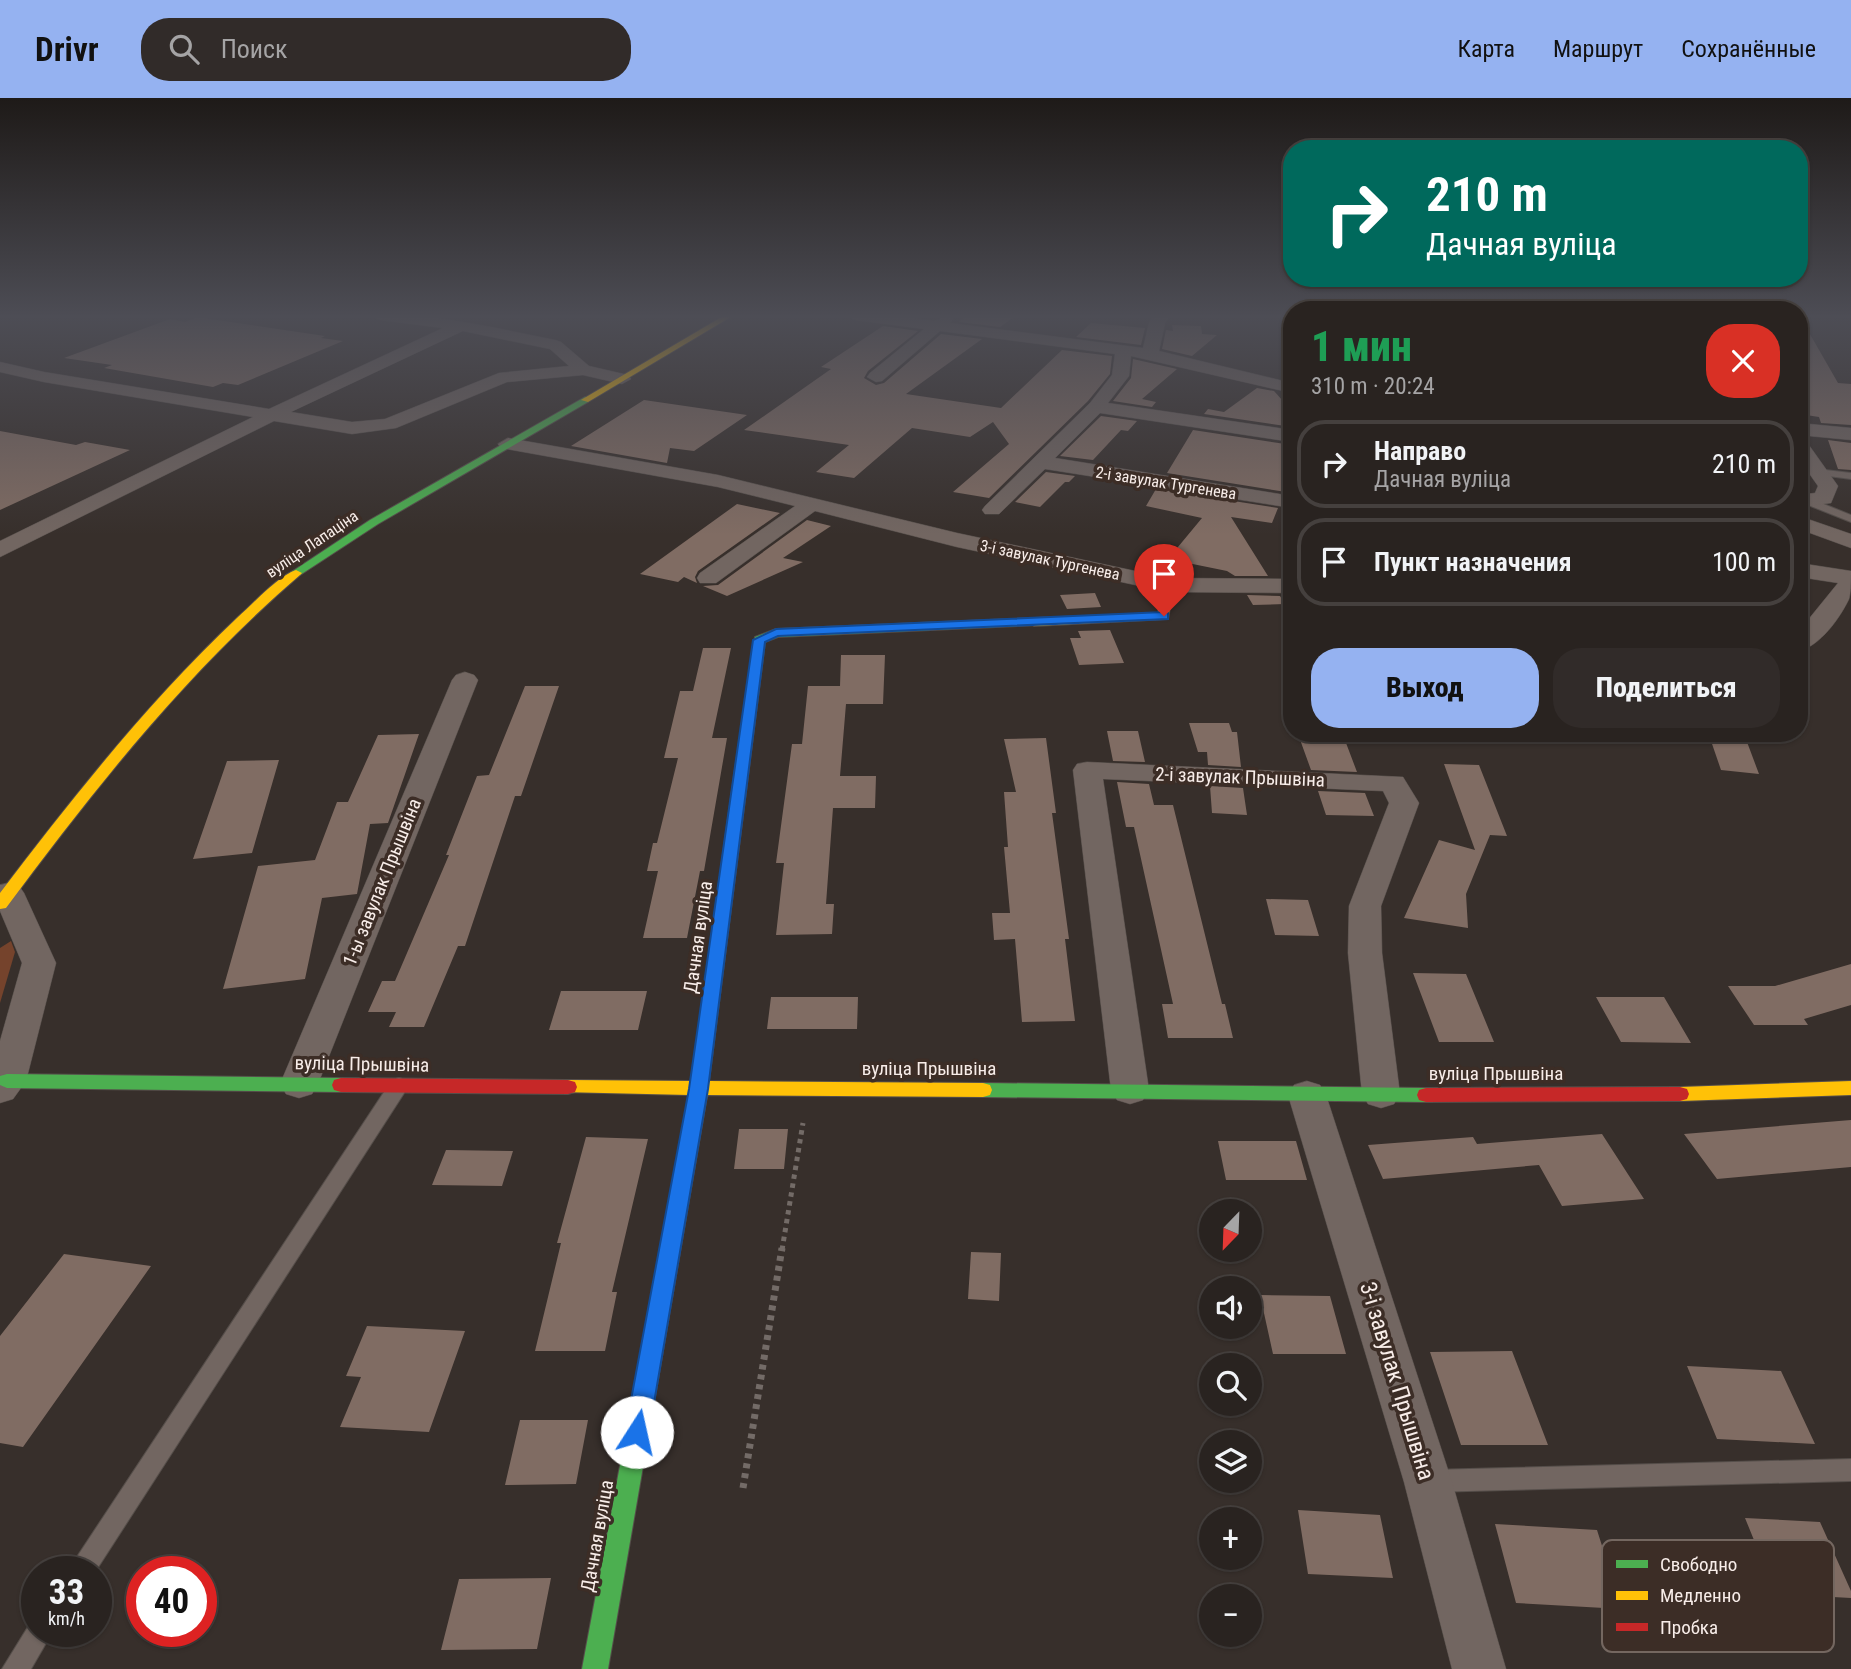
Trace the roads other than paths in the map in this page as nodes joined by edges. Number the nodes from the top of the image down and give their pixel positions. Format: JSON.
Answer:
{"nodes":[{"id":1,"x":112,"y":388,"type":"edge"},
{"id":2,"x":328,"y":388,"type":"edge"},
{"id":3,"x":473,"y":388,"type":"edge"},
{"id":4,"x":606,"y":388,"type":"edge"},
{"id":5,"x":1110,"y":388,"type":"edge"},
{"id":6,"x":1096,"y":407,"type":"junction"},
{"id":7,"x":271,"y":415,"type":"junction"},
{"id":8,"x":1808,"y":430,"type":"edge"},
{"id":9,"x":1851,"y":434,"type":"edge"},
{"id":10,"x":1283,"y":435,"type":"edge"},
{"id":11,"x":508,"y":444,"type":"junction"},
{"id":12,"x":1808,"y":458,"type":"edge"},
{"id":13,"x":1041,"y":462,"type":"junction"},
{"id":14,"x":1817,"y":472,"type":"junction"},
{"id":15,"x":1851,"y":477,"type":"edge"},
{"id":16,"x":1283,"y":501,"type":"edge"},
{"id":17,"x":1808,"y":501,"type":"edge"},
{"id":18,"x":1808,"y":503,"type":"edge"},
{"id":19,"x":811,"y":505,"type":"junction"},
{"id":20,"x":992,"y":510,"type":"dead end"},
{"id":21,"x":1851,"y":519,"type":"edge"},
{"id":22,"x":1808,"y":525,"type":"edge"},
{"id":23,"x":1851,"y":541,"type":"edge"},
{"id":24,"x":0,"y":550,"type":"edge"},
{"id":25,"x":1808,"y":572,"type":"edge"},
{"id":26,"x":708,"y":578,"type":"dead end"},
{"id":27,"x":1851,"y":579,"type":"edge"},
{"id":28,"x":1168,"y":585,"type":"junction"},
{"id":29,"x":1283,"y":586,"type":"edge"},
{"id":30,"x":1808,"y":636,"type":"edge"},
{"id":31,"x":465,"y":680,"type":"dead end"},
{"id":32,"x":4,"y":899,"type":"edge"},
{"id":33,"x":299,"y":1084,"type":"junction"},
{"id":34,"x":4,"y":1085,"type":"edge"},
{"id":35,"x":399,"y":1085,"type":"junction"},
{"id":36,"x":1851,"y":1088,"type":"edge"},
{"id":37,"x":699,"y":1089,"type":"junction"},
{"id":38,"x":1130,"y":1090,"type":"junction"},
{"id":39,"x":1381,"y":1094,"type":"junction"},
{"id":40,"x":1307,"y":1095,"type":"junction"},
{"id":41,"x":1851,"y":1470,"type":"edge"},
{"id":42,"x":1428,"y":1482,"type":"junction"},
{"id":43,"x":90,"y":1556,"type":"edge"},
{"id":44,"x":29,"y":1647,"type":"edge"},
{"id":45,"x":15,"y":1669,"type":"edge"},
{"id":46,"x":595,"y":1669,"type":"edge"},
{"id":47,"x":1479,"y":1669,"type":"edge"}],
"edges":[{"from":1,"to":7,"type":"street"},
{"from":2,"to":7,"type":"street"},
{"from":3,"to":7,"type":"street"},
{"from":4,"to":11,"type":"street","name":"вуліца Лапаціна"},
{"from":5,"to":6,"type":"street"},
{"from":6,"to":10,"type":"street"},
{"from":6,"to":13,"type":"street"},
{"from":7,"to":24,"type":"street"},
{"from":8,"to":9,"type":"street"},
{"from":11,"to":19,"type":"street","name":"3-і завулак Тургенева"},
{"from":11,"to":32,"type":"street","name":"вуліца Лапаціна"},
{"from":12,"to":14,"type":"street"},
{"from":13,"to":16,"type":"street","name":"2-і завулак Тургенева"},
{"from":13,"to":20,"type":"street"},
{"from":14,"to":15,"type":"lane"},
{"from":14,"to":17,"type":"street"},
{"from":18,"to":21,"type":"lane"},
{"from":19,"to":26,"type":"street"},
{"from":19,"to":28,"type":"street","name":"3-і завулак Тургенева"},
{"from":22,"to":23,"type":"street"},
{"from":25,"to":27,"type":"street"},
{"from":27,"to":30,"type":"street"},
{"from":28,"to":29,"type":"street","name":"3-і завулак Тургенева"},
{"from":28,"to":37,"type":"street","name":"Дачная вуліца"},
{"from":31,"to":33,"type":"street","name":"1-ы завулак Прышвіна"},
{"from":32,"to":34,"type":"street"},
{"from":33,"to":34,"type":"street","name":"вуліца Прышвіна"},
{"from":33,"to":35,"type":"street","name":"вуліца Прышвіна"},
{"from":35,"to":37,"type":"street","name":"вуліца Прышвіна"},
{"from":35,"to":43,"type":"lane"},
{"from":36,"to":39,"type":"street","name":"вуліца Прышвіна"},
{"from":37,"to":38,"type":"street","name":"вуліца Прышвіна"},
{"from":37,"to":46,"type":"street","name":"Дачная вуліца"},
{"from":38,"to":39,"type":"street","name":"2-і завулак Прышвіна"},
{"from":38,"to":40,"type":"street","name":"вуліца Прышвіна"},
{"from":39,"to":40,"type":"street","name":"вуліца Прышвіна"},
{"from":40,"to":42,"type":"street","name":"3-і завулак Прышвіна"},
{"from":41,"to":42,"type":"lane"},
{"from":42,"to":47,"type":"street","name":"3-і завулак Прышвіна"},
{"from":44,"to":45,"type":"lane"}]}
